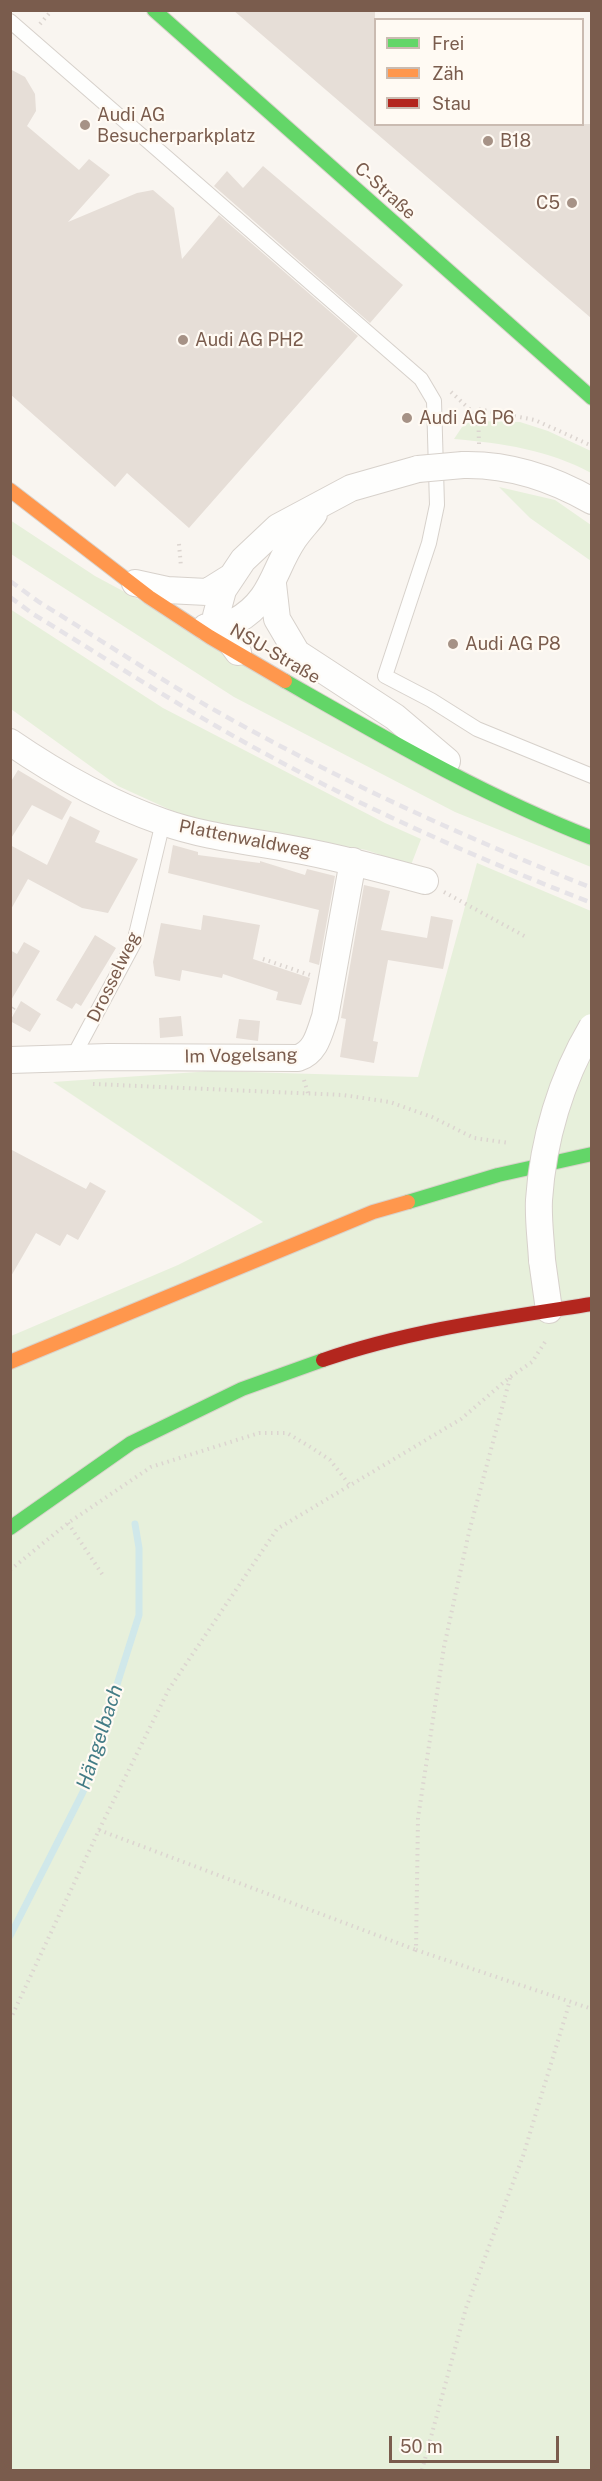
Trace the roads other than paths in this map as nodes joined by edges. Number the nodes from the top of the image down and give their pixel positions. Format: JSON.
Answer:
{"nodes":[{"id":1,"x":154,"y":10,"type":"edge"},
{"id":2,"x":10,"y":21,"type":"edge"},
{"id":3,"x":591,"y":398,"type":"edge"},
{"id":4,"x":10,"y":490,"type":"edge"},
{"id":5,"x":591,"y":501,"type":"edge"},
{"id":6,"x":320,"y":507,"type":"junction"},
{"id":7,"x":231,"y":577,"type":"junction"},
{"id":8,"x":126,"y":580,"type":"junction"},
{"id":9,"x":273,"y":584,"type":"junction"},
{"id":10,"x":192,"y":626,"type":"junction"},
{"id":11,"x":220,"y":629,"type":"junction"},
{"id":12,"x":239,"y":655,"type":"junction"},
{"id":13,"x":11,"y":744,"type":"edge"},
{"id":14,"x":591,"y":776,"type":"edge"},
{"id":15,"x":480,"y":788,"type":"junction"},
{"id":16,"x":163,"y":822,"type":"junction"},
{"id":17,"x":591,"y":838,"type":"edge"},
{"id":18,"x":353,"y":861,"type":"junction"},
{"id":19,"x":425,"y":881,"type":"road end"},
{"id":20,"x":591,"y":1027,"type":"edge"},
{"id":21,"x":73,"y":1057,"type":"junction"},
{"id":22,"x":10,"y":1060,"type":"edge"},
{"id":23,"x":591,"y":1154,"type":"edge"},
{"id":24,"x":591,"y":1304,"type":"edge"},
{"id":25,"x":551,"y":1320,"type":"junction"},
{"id":26,"x":10,"y":1362,"type":"edge"},
{"id":27,"x":10,"y":1528,"type":"edge"}],
"edges":[{"from":1,"to":3,"type":"main road","name":"C-Straße"},
{"from":2,"to":14,"type":"lane"},
{"from":4,"to":8,"type":"main road","name":"NSU-Straße"},
{"from":5,"to":6,"type":"street","bridge":true},
{"from":6,"to":7,"type":"street"},
{"from":6,"to":9,"type":"street"},
{"from":7,"to":8,"type":"street"},
{"from":7,"to":11,"type":"street"},
{"from":8,"to":10,"type":"main road","name":"NSU-Straße"},
{"from":9,"to":11,"type":"street"},
{"from":9,"to":15,"type":"street"},
{"from":10,"to":11,"type":"street"},
{"from":10,"to":12,"type":"main road","name":"NSU-Straße"},
{"from":11,"to":12,"type":"street"},
{"from":12,"to":15,"type":"main road","name":"NSU-Straße"},
{"from":13,"to":16,"type":"street","name":"Plattenwaldweg"},
{"from":15,"to":17,"type":"main road","name":"NSU-Straße"},
{"from":16,"to":18,"type":"street","name":"Plattenwaldweg"},
{"from":16,"to":21,"type":"lane","name":"Drosselweg"},
{"from":18,"to":19,"type":"street","name":"Plattenwaldweg"},
{"from":18,"to":21,"type":"street","name":"Im Vogelsang"},
{"from":20,"to":25,"type":"street","bridge":true},
{"from":21,"to":22,"type":"street","name":"Im Vogelsang"},
{"from":23,"to":26,"type":"main road"},
{"from":24,"to":25,"type":"main road"},
{"from":25,"to":27,"type":"main road"}]}
